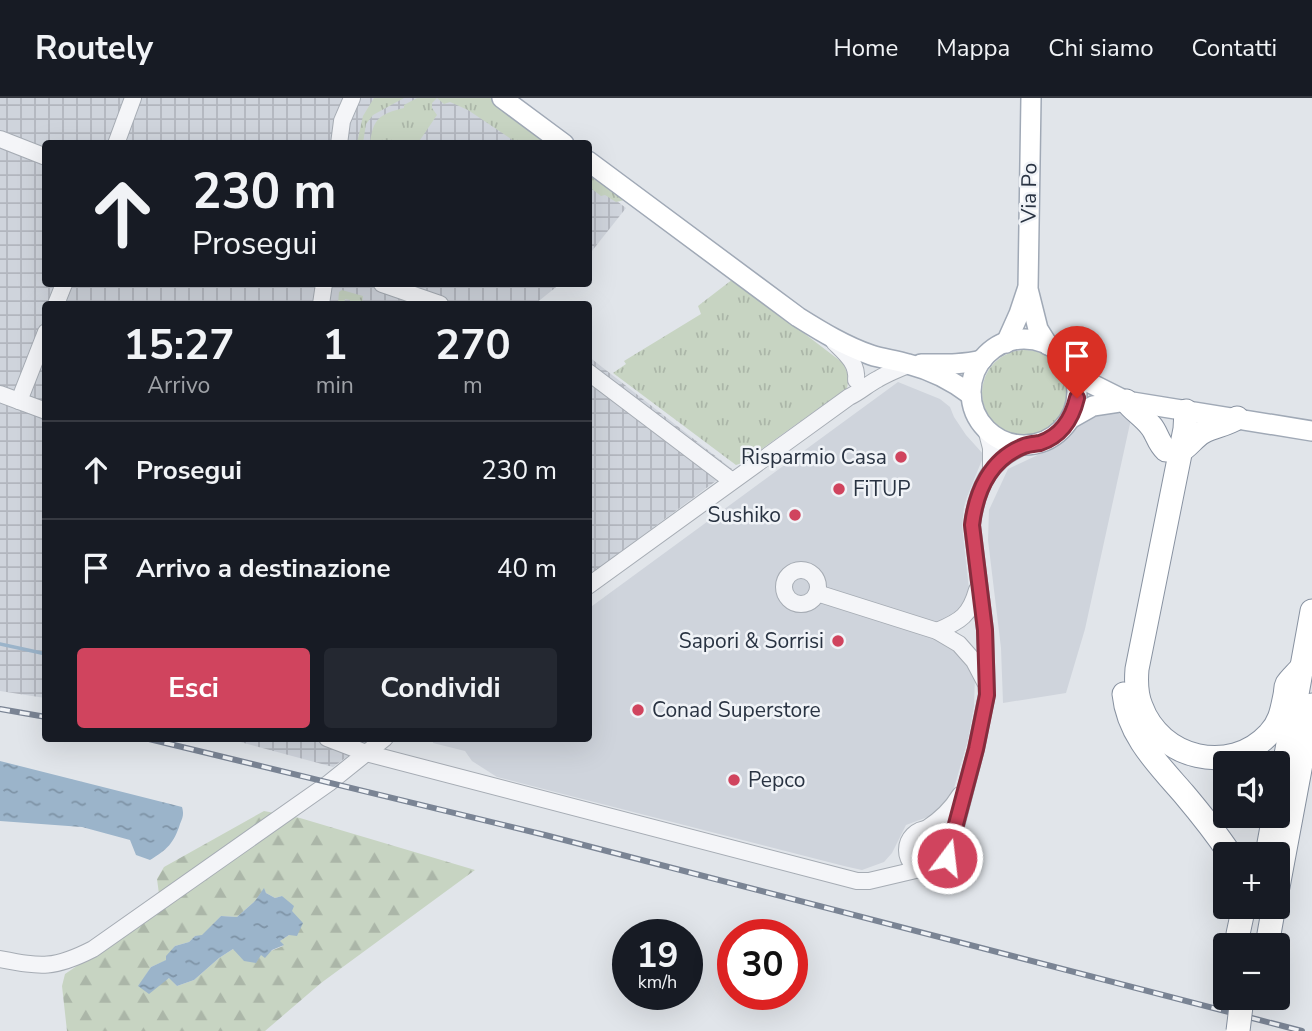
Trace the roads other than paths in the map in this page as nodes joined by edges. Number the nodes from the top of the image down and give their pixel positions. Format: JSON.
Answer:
{"nodes":[{"id":1,"x":133,"y":98,"type":"edge"},
{"id":2,"x":351,"y":98,"type":"edge"},
{"id":3,"x":502,"y":98,"type":"edge"},
{"id":4,"x":1031,"y":98,"type":"edge"},
{"id":5,"x":0,"y":139,"type":"edge"},
{"id":6,"x":117,"y":140,"type":"edge"},
{"id":7,"x":340,"y":140,"type":"edge"},
{"id":8,"x":559,"y":140,"type":"edge"},
{"id":9,"x":42,"y":155,"type":"edge"},
{"id":10,"x":592,"y":164,"type":"edge"},
{"id":11,"x":391,"y":287,"type":"edge"},
{"id":12,"x":1028,"y":289,"type":"junction"},
{"id":13,"x":431,"y":301,"type":"edge"},
{"id":14,"x":824,"y":333,"type":"junction"},
{"id":15,"x":42,"y":342,"type":"edge"},
{"id":16,"x":1006,"y":343,"type":"junction"},
{"id":17,"x":1048,"y":345,"type":"junction"},
{"id":18,"x":876,"y":356,"type":"junction"},
{"id":19,"x":982,"y":360,"type":"junction"},
{"id":20,"x":910,"y":364,"type":"junction"},
{"id":21,"x":1071,"y":367,"type":"junction"},
{"id":22,"x":592,"y":375,"type":"edge"},
{"id":23,"x":856,"y":380,"type":"junction"},
{"id":24,"x":874,"y":381,"type":"junction"},
{"id":25,"x":0,"y":394,"type":"edge"},
{"id":26,"x":971,"y":395,"type":"junction"},
{"id":27,"x":849,"y":397,"type":"junction"},
{"id":28,"x":19,"y":401,"type":"junction"},
{"id":29,"x":1126,"y":401,"type":"junction"},
{"id":30,"x":42,"y":410,"type":"edge"},
{"id":31,"x":1180,"y":410,"type":"junction"},
{"id":32,"x":1237,"y":418,"type":"junction"},
{"id":33,"x":1070,"y":419,"type":"junction"},
{"id":34,"x":986,"y":429,"type":"junction"},
{"id":35,"x":1312,"y":431,"type":"edge"},
{"id":36,"x":1025,"y":445,"type":"junction"},
{"id":37,"x":1173,"y":451,"type":"junction"},
{"id":38,"x":991,"y":470,"type":"junction"},
{"id":39,"x":732,"y":481,"type":"junction"},
{"id":40,"x":592,"y":583,"type":"edge"},
{"id":41,"x":979,"y":583,"type":"junction"},
{"id":42,"x":817,"y":593,"type":"dead end"},
{"id":43,"x":1312,"y":611,"type":"edge"},
{"id":44,"x":937,"y":631,"type":"junction"},
{"id":45,"x":1301,"y":668,"type":"junction"},
{"id":46,"x":986,"y":684,"type":"junction"},
{"id":47,"x":1312,"y":705,"type":"edge"},
{"id":48,"x":337,"y":742,"type":"edge"},
{"id":49,"x":380,"y":742,"type":"edge"},
{"id":50,"x":1286,"y":751,"type":"edge"},
{"id":51,"x":366,"y":753,"type":"junction"},
{"id":52,"x":967,"y":784,"type":"junction"},
{"id":53,"x":926,"y":829,"type":"junction"},
{"id":54,"x":909,"y":842,"type":"junction"},
{"id":55,"x":1221,"y":842,"type":"edge"},
{"id":56,"x":1286,"y":842,"type":"edge"},
{"id":57,"x":948,"y":853,"type":"junction"},
{"id":58,"x":920,"y":869,"type":"junction"},
{"id":59,"x":877,"y":878,"type":"junction"},
{"id":60,"x":0,"y":959,"type":"edge"},
{"id":61,"x":1241,"y":1010,"type":"edge"},
{"id":62,"x":1257,"y":1010,"type":"edge"},
{"id":63,"x":1238,"y":1031,"type":"edge"},
{"id":64,"x":1254,"y":1031,"type":"edge"}],
"edges":[{"from":1,"to":6,"type":"street"},
{"from":2,"to":7,"type":"street"},
{"from":3,"to":8,"type":"main road"},
{"from":4,"to":12,"type":"main road","name":"Via Po"},
{"from":5,"to":9,"type":"street"},
{"from":10,"to":14,"type":"main road"},
{"from":11,"to":13,"type":"street"},
{"from":12,"to":16,"type":"main road","name":"Via Po"},
{"from":12,"to":17,"type":"main road","name":"Via Po"},
{"from":14,"to":18,"type":"main road"},
{"from":14,"to":23,"type":"street"},
{"from":15,"to":28,"type":"street"},
{"from":16,"to":17,"type":"main road"},
{"from":16,"to":19,"type":"main road"},
{"from":17,"to":21,"type":"main road"},
{"from":18,"to":20,"type":"main road"},
{"from":18,"to":23,"type":"street"},
{"from":18,"to":24,"type":"street"},
{"from":19,"to":20,"type":"main road"},
{"from":19,"to":26,"type":"main road"},
{"from":20,"to":24,"type":"street"},
{"from":20,"to":26,"type":"main road"},
{"from":21,"to":29,"type":"main road"},
{"from":21,"to":33,"type":"main road"},
{"from":22,"to":39,"type":"street"},
{"from":23,"to":27,"type":"street"},
{"from":24,"to":27,"type":"street"},
{"from":25,"to":28,"type":"street"},
{"from":26,"to":34,"type":"main road"},
{"from":27,"to":39,"type":"street"},
{"from":28,"to":30,"type":"street"},
{"from":29,"to":31,"type":"main road"},
{"from":29,"to":33,"type":"main road"},
{"from":29,"to":37,"type":"highway"},
{"from":31,"to":32,"type":"main road"},
{"from":31,"to":37,"type":"highway"},
{"from":32,"to":35,"type":"main road"},
{"from":32,"to":37,"type":"highway"},
{"from":33,"to":36,"type":"main road"},
{"from":34,"to":36,"type":"main road"},
{"from":34,"to":38,"type":"street"},
{"from":36,"to":38,"type":"street"},
{"from":37,"to":45,"type":"highway"},
{"from":37,"to":55,"type":"highway"},
{"from":38,"to":41,"type":"street"},
{"from":39,"to":40,"type":"street"},
{"from":41,"to":44,"type":"street"},
{"from":41,"to":46,"type":"street"},
{"from":42,"to":44,"type":"street"},
{"from":43,"to":45,"type":"highway"},
{"from":44,"to":46,"type":"street"},
{"from":45,"to":50,"type":"highway"},
{"from":46,"to":52,"type":"street"},
{"from":47,"to":56,"type":"highway"},
{"from":48,"to":51,"type":"street"},
{"from":49,"to":51,"type":"street"},
{"from":51,"to":59,"type":"street"},
{"from":51,"to":60,"type":"street"},
{"from":52,"to":53,"type":"street"},
{"from":52,"to":57,"type":"street"},
{"from":53,"to":54,"type":"street"},
{"from":53,"to":57,"type":"street"},
{"from":54,"to":58,"type":"street"},
{"from":54,"to":59,"type":"street"},
{"from":57,"to":58,"type":"street"},
{"from":58,"to":59,"type":"street"},
{"from":61,"to":63,"type":"highway","bridge":true},
{"from":62,"to":64,"type":"highway"}]}
